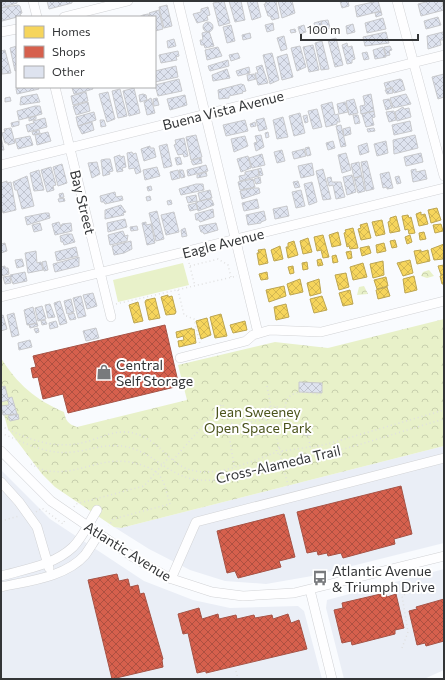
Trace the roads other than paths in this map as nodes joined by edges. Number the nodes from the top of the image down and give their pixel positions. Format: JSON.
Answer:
{"nodes":[{"id":1,"x":33,"y":1,"type":"edge"},
{"id":2,"x":128,"y":1,"type":"edge"},
{"id":3,"x":178,"y":1,"type":"edge"},
{"id":4,"x":397,"y":1,"type":"edge"},
{"id":5,"x":37,"y":16,"type":"edge"},
{"id":6,"x":68,"y":16,"type":"edge"},
{"id":7,"x":16,"y":28,"type":"edge"},
{"id":8,"x":1,"y":32,"type":"edge"},
{"id":9,"x":444,"y":55,"type":"edge"},
{"id":10,"x":414,"y":63,"type":"junction"},
{"id":11,"x":55,"y":88,"type":"edge"},
{"id":12,"x":206,"y":114,"type":"junction"},
{"id":13,"x":70,"y":148,"type":"junction"},
{"id":14,"x":1,"y":165,"type":"edge"},
{"id":15,"x":444,"y":176,"type":"edge"},
{"id":16,"x":444,"y":188,"type":"edge"},
{"id":17,"x":236,"y":240,"type":"junction"},
{"id":18,"x":101,"y":273,"type":"junction"},
{"id":19,"x":1,"y":297,"type":"edge"},
{"id":20,"x":444,"y":301,"type":"edge"},
{"id":21,"x":111,"y":317,"type":"dead end"},
{"id":22,"x":258,"y":333,"type":"junction"},
{"id":23,"x":180,"y":358,"type":"dead end"},
{"id":24,"x":1,"y":451,"type":"edge"},
{"id":25,"x":444,"y":458,"type":"edge"},
{"id":26,"x":1,"y":482,"type":"edge"},
{"id":27,"x":97,"y":510,"type":"dead end"},
{"id":28,"x":86,"y":526,"type":"junction"},
{"id":29,"x":99,"y":534,"type":"junction"},
{"id":30,"x":444,"y":556,"type":"edge"},
{"id":31,"x":48,"y":563,"type":"junction"},
{"id":32,"x":50,"y":575,"type":"junction"},
{"id":33,"x":1,"y":576,"type":"edge"},
{"id":34,"x":171,"y":579,"type":"junction"},
{"id":35,"x":1,"y":587,"type":"edge"},
{"id":36,"x":310,"y":590,"type":"junction"},
{"id":37,"x":332,"y":679,"type":"edge"}],
"edges":[{"from":1,"to":5,"type":"street"},
{"from":2,"to":6,"type":"street"},
{"from":3,"to":12,"type":"street"},
{"from":4,"to":10,"type":"street"},
{"from":7,"to":8,"type":"street"},
{"from":9,"to":10,"type":"street","name":"Buena Vista Avenue"},
{"from":10,"to":12,"type":"street","name":"Buena Vista Avenue"},
{"from":10,"to":15,"type":"street"},
{"from":11,"to":13,"type":"street","name":"Bay Street"},
{"from":12,"to":13,"type":"street","name":"Buena Vista Avenue"},
{"from":12,"to":17,"type":"street"},
{"from":13,"to":14,"type":"street","name":"Buena Vista Avenue"},
{"from":13,"to":18,"type":"street","name":"Bay Street"},
{"from":16,"to":17,"type":"street","name":"Eagle Avenue"},
{"from":17,"to":18,"type":"street","name":"Eagle Avenue"},
{"from":17,"to":22,"type":"street"},
{"from":18,"to":19,"type":"street","name":"Eagle Avenue"},
{"from":18,"to":21,"type":"street","name":"Bay Street"},
{"from":20,"to":22,"type":"street"},
{"from":22,"to":23,"type":"street"},
{"from":24,"to":28,"type":"street","name":"Atlantic Avenue"},
{"from":25,"to":34,"type":"street"},
{"from":26,"to":31,"type":"street"},
{"from":27,"to":28,"type":"street"},
{"from":28,"to":29,"type":"street","name":"Atlantic Avenue"},
{"from":28,"to":31,"type":"street"},
{"from":29,"to":32,"type":"street"},
{"from":29,"to":34,"type":"street","name":"Atlantic Avenue"},
{"from":30,"to":36,"type":"street","name":"Atlantic Avenue"},
{"from":31,"to":32,"type":"street"},
{"from":31,"to":33,"type":"street"},
{"from":32,"to":35,"type":"street"},
{"from":34,"to":36,"type":"street","name":"Atlantic Avenue"},
{"from":36,"to":37,"type":"street"}]}
